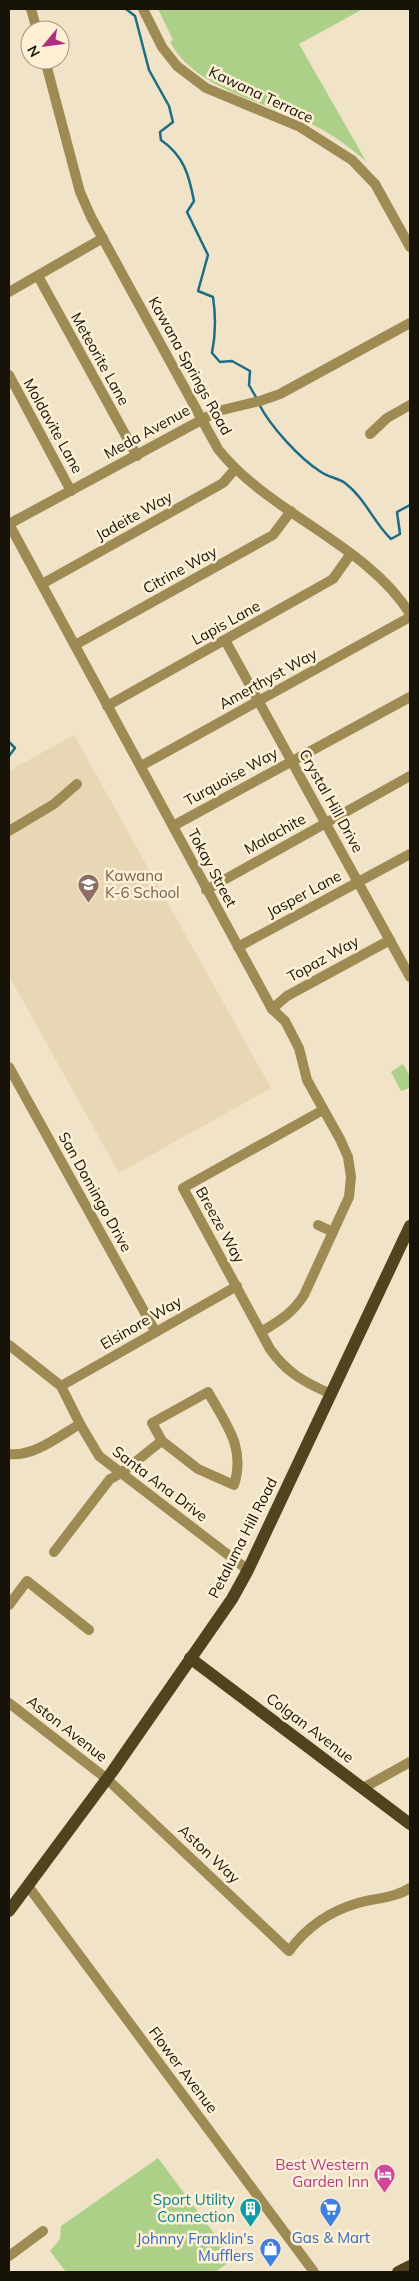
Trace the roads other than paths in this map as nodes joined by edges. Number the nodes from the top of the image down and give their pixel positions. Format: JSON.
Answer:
{"nodes":[{"id":1,"x":143,"y":9,"type":"edge"},
{"id":2,"x":48,"y":70,"type":"edge"},
{"id":3,"x":103,"y":238,"type":"junction"},
{"id":4,"x":410,"y":247,"type":"edge"},
{"id":5,"x":38,"y":276,"type":"junction"},
{"id":6,"x":9,"y":292,"type":"edge"},
{"id":7,"x":410,"y":323,"type":"edge"},
{"id":8,"x":9,"y":375,"type":"edge"},
{"id":9,"x":410,"y":405,"type":"edge"},
{"id":10,"x":202,"y":420,"type":"junction"},
{"id":11,"x":370,"y":434,"type":"dead end"},
{"id":12,"x":137,"y":456,"type":"junction"},
{"id":13,"x":235,"y":468,"type":"junction"},
{"id":14,"x":71,"y":490,"type":"junction"},
{"id":15,"x":291,"y":511,"type":"junction"},
{"id":16,"x":9,"y":524,"type":"edge"},
{"id":17,"x":350,"y":555,"type":"junction"},
{"id":18,"x":42,"y":584,"type":"junction"},
{"id":19,"x":410,"y":616,"type":"edge"},
{"id":20,"x":225,"y":640,"type":"junction"},
{"id":21,"x":75,"y":645,"type":"junction"},
{"id":22,"x":410,"y":697,"type":"edge"},
{"id":23,"x":259,"y":702,"type":"junction"},
{"id":24,"x":107,"y":706,"type":"junction"},
{"id":25,"x":292,"y":761,"type":"junction"},
{"id":26,"x":140,"y":766,"type":"junction"},
{"id":27,"x":410,"y":776,"type":"edge"},
{"id":28,"x":77,"y":784,"type":"dead end"},
{"id":29,"x":326,"y":823,"type":"junction"},
{"id":30,"x":172,"y":826,"type":"junction"},
{"id":31,"x":9,"y":831,"type":"edge"},
{"id":32,"x":410,"y":854,"type":"edge"},
{"id":33,"x":358,"y":882,"type":"junction"},
{"id":34,"x":206,"y":890,"type":"junction"},
{"id":35,"x":390,"y":940,"type":"junction"},
{"id":36,"x":238,"y":947,"type":"junction"},
{"id":37,"x":410,"y":977,"type":"edge"},
{"id":38,"x":272,"y":1009,"type":"junction"},
{"id":39,"x":9,"y":1067,"type":"edge"},
{"id":40,"x":323,"y":1110,"type":"junction"},
{"id":41,"x":318,"y":1225,"type":"dead end"},
{"id":42,"x":410,"y":1226,"type":"edge"},
{"id":43,"x":333,"y":1232,"type":"junction"},
{"id":44,"x":237,"y":1286,"type":"junction"},
{"id":45,"x":156,"y":1332,"type":"junction"},
{"id":46,"x":261,"y":1332,"type":"junction"},
{"id":47,"x":9,"y":1345,"type":"edge"},
{"id":48,"x":61,"y":1386,"type":"junction"},
{"id":49,"x":331,"y":1394,"type":"junction"},
{"id":50,"x":80,"y":1424,"type":"junction"},
{"id":51,"x":162,"y":1440,"type":"junction"},
{"id":52,"x":9,"y":1454,"type":"edge"},
{"id":53,"x":121,"y":1474,"type":"junction"},
{"id":54,"x":54,"y":1552,"type":"dead end"},
{"id":55,"x":248,"y":1570,"type":"junction"},
{"id":56,"x":9,"y":1605,"type":"edge"},
{"id":57,"x":89,"y":1630,"type":"dead end"},
{"id":58,"x":190,"y":1658,"type":"junction"},
{"id":59,"x":9,"y":1703,"type":"edge"},
{"id":60,"x":410,"y":1762,"type":"edge"},
{"id":61,"x":107,"y":1779,"type":"junction"},
{"id":62,"x":363,"y":1788,"type":"junction"},
{"id":63,"x":410,"y":1824,"type":"edge"},
{"id":64,"x":28,"y":1886,"type":"junction"},
{"id":65,"x":410,"y":1888,"type":"edge"},
{"id":66,"x":9,"y":1911,"type":"edge"},
{"id":67,"x":43,"y":2231,"type":"dead end"},
{"id":68,"x":9,"y":2256,"type":"edge"},
{"id":69,"x":410,"y":2266,"type":"edge"},
{"id":70,"x":314,"y":2272,"type":"edge"},
{"id":71,"x":398,"y":2272,"type":"edge"}],
"edges":[{"from":1,"to":4,"type":"street","name":"Kawana Terrace"},
{"from":2,"to":3,"type":"street","name":"Kawana Springs Road"},
{"from":3,"to":5,"type":"street"},
{"from":3,"to":10,"type":"street","name":"Kawana Springs Road"},
{"from":5,"to":6,"type":"street"},
{"from":5,"to":12,"type":"street","name":"Meteorite Lane"},
{"from":7,"to":10,"type":"street","name":"Meda Avenue"},
{"from":8,"to":14,"type":"street","name":"Moldavite Lane"},
{"from":9,"to":11,"type":"street"},
{"from":10,"to":12,"type":"street","name":"Meda Avenue"},
{"from":10,"to":13,"type":"street","name":"Kawana Springs Road"},
{"from":12,"to":14,"type":"street","name":"Meda Avenue"},
{"from":13,"to":15,"type":"street","name":"Kawana Springs Road"},
{"from":13,"to":18,"type":"street","name":"Jadeite Way"},
{"from":14,"to":16,"type":"street","name":"Meda Avenue"},
{"from":15,"to":17,"type":"street","name":"Kawana Springs Road"},
{"from":15,"to":21,"type":"street","name":"Citrine Way"},
{"from":16,"to":18,"type":"street","name":"Tokay Street"},
{"from":17,"to":19,"type":"street","name":"Kawana Springs Road"},
{"from":17,"to":20,"type":"street","name":"Lapis Lane"},
{"from":18,"to":21,"type":"street","name":"Tokay Street"},
{"from":19,"to":23,"type":"street","name":"Amerthyst Way"},
{"from":20,"to":23,"type":"street","name":"Crystal Hill Drive"},
{"from":20,"to":24,"type":"street","name":"Lapis Lane"},
{"from":21,"to":24,"type":"street","name":"Tokay Street"},
{"from":22,"to":25,"type":"street","name":"Turquoise Way"},
{"from":23,"to":25,"type":"street","name":"Crystal Hill Drive"},
{"from":23,"to":26,"type":"street","name":"Amerthyst Way"},
{"from":24,"to":26,"type":"street","name":"Tokay Street"},
{"from":25,"to":29,"type":"street","name":"Crystal Hill Drive"},
{"from":25,"to":30,"type":"street","name":"Turquoise Way"},
{"from":26,"to":30,"type":"street","name":"Tokay Street"},
{"from":27,"to":29,"type":"street","name":"Malachite"},
{"from":28,"to":31,"type":"street"},
{"from":29,"to":33,"type":"street","name":"Crystal Hill Drive"},
{"from":29,"to":34,"type":"street","name":"Malachite"},
{"from":30,"to":34,"type":"street","name":"Tokay Street"},
{"from":32,"to":33,"type":"street","name":"Jasper Lane"},
{"from":33,"to":35,"type":"street","name":"Crystal Hill Drive"},
{"from":33,"to":36,"type":"street","name":"Jasper Lane"},
{"from":34,"to":36,"type":"street","name":"Tokay Street"},
{"from":35,"to":37,"type":"street","name":"Crystal Hill Drive"},
{"from":35,"to":38,"type":"street","name":"Topaz Way"},
{"from":36,"to":38,"type":"street","name":"Tokay Street"},
{"from":38,"to":40,"type":"street","name":"Tokay Street"},
{"from":39,"to":45,"type":"street","name":"San Domingo Drive"},
{"from":40,"to":43,"type":"street","name":"Tokay Street"},
{"from":40,"to":44,"type":"street","name":"Breeze Way"},
{"from":41,"to":43,"type":"street"},
{"from":42,"to":49,"type":"main road","name":"Petaluma Hill Road"},
{"from":43,"to":46,"type":"street","name":"Tokay Street"},
{"from":44,"to":45,"type":"street","name":"Elsinore Way"},
{"from":44,"to":46,"type":"street","name":"Breeze Way"},
{"from":45,"to":48,"type":"street","name":"Elsinore Way"},
{"from":46,"to":49,"type":"street","name":"Breeze Way"},
{"from":47,"to":48,"type":"street"},
{"from":48,"to":50,"type":"street","name":"Santa Ana Drive"},
{"from":49,"to":55,"type":"main road","name":"Petaluma Hill Road"},
{"from":50,"to":52,"type":"street"},
{"from":50,"to":53,"type":"street","name":"Santa Ana Drive"},
{"from":51,"to":51,"type":"street"},
{"from":51,"to":53,"type":"street"},
{"from":53,"to":54,"type":"street"},
{"from":53,"to":55,"type":"street","name":"Santa Ana Drive"},
{"from":55,"to":58,"type":"main road","name":"Petaluma Hill Road"},
{"from":56,"to":57,"type":"street"},
{"from":58,"to":61,"type":"main road","name":"Petaluma Hill Road"},
{"from":58,"to":62,"type":"main road","name":"Colgan Avenue"},
{"from":59,"to":61,"type":"street","name":"Aston Avenue"},
{"from":60,"to":62,"type":"street"},
{"from":61,"to":64,"type":"main road","name":"Petaluma Hill Road"},
{"from":61,"to":65,"type":"street","name":"Aston Way"},
{"from":62,"to":63,"type":"main road","name":"Colgan Avenue"},
{"from":64,"to":66,"type":"main road","name":"Petaluma Hill Road"},
{"from":64,"to":70,"type":"street","name":"Flower Avenue"},
{"from":67,"to":68,"type":"street"},
{"from":69,"to":71,"type":"main road"}]}
